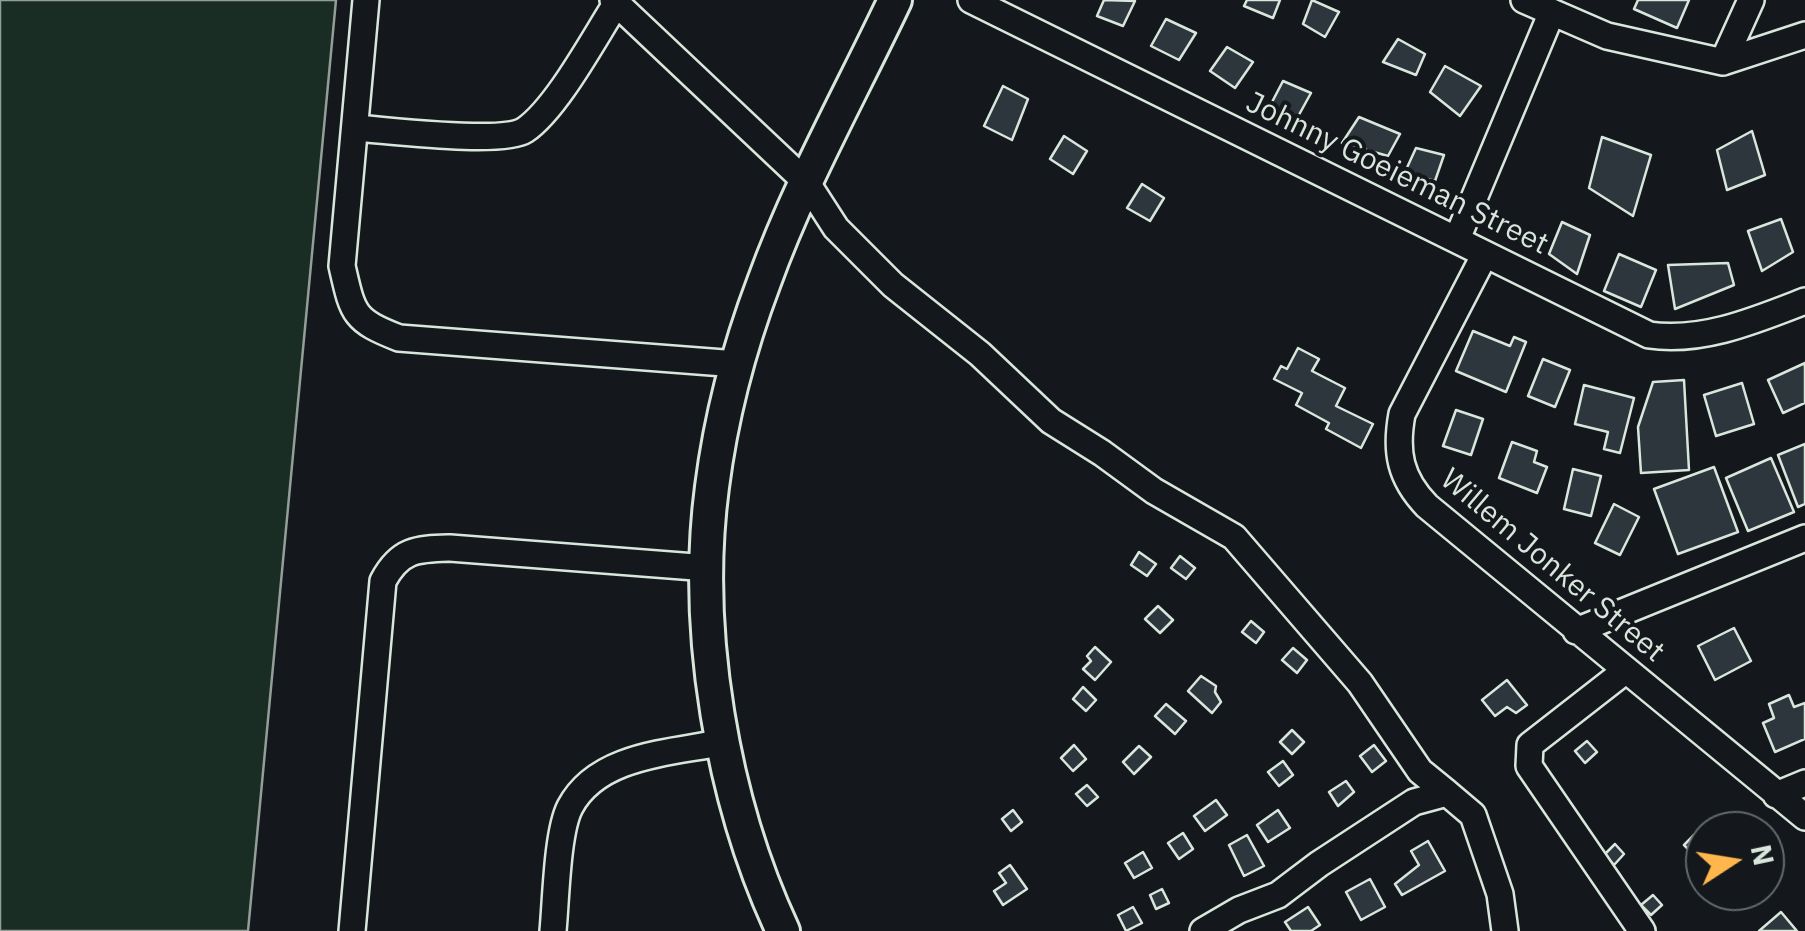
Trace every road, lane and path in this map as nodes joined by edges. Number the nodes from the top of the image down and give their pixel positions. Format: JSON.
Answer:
{"nodes":[{"id":1,"x":366,"y":0,"type":"edge"},
{"id":2,"x":896,"y":0,"type":"edge"},
{"id":3,"x":971,"y":0,"type":"edge"},
{"id":4,"x":1524,"y":0,"type":"edge"},
{"id":5,"x":1752,"y":0,"type":"edge"},
{"id":6,"x":614,"y":2,"type":"edge"},
{"id":7,"x":1552,"y":12,"type":"junction"},
{"id":8,"x":1805,"y":35,"type":"edge"},
{"id":9,"x":1723,"y":62,"type":"junction"},
{"id":10,"x":354,"y":128,"type":"junction"},
{"id":11,"x":807,"y":183,"type":"junction"},
{"id":12,"x":1457,"y":239,"type":"junction"},
{"id":13,"x":1485,"y":254,"type":"junction"},
{"id":14,"x":1805,"y":302,"type":"edge"},
{"id":15,"x":737,"y":364,"type":"junction"},
{"id":16,"x":1805,"y":538,"type":"edge"},
{"id":17,"x":708,"y":568,"type":"junction"},
{"id":18,"x":1576,"y":631,"type":"junction"},
{"id":19,"x":1625,"y":671,"type":"junction"},
{"id":20,"x":724,"y":742,"type":"junction"},
{"id":21,"x":1805,"y":783,"type":"edge"},
{"id":22,"x":1448,"y":793,"type":"junction"},
{"id":23,"x":1776,"y":795,"type":"junction"},
{"id":24,"x":1805,"y":817,"type":"edge"},
{"id":25,"x":352,"y":931,"type":"edge"},
{"id":26,"x":553,"y":931,"type":"edge"},
{"id":27,"x":783,"y":931,"type":"edge"},
{"id":28,"x":1203,"y":931,"type":"edge"},
{"id":29,"x":1505,"y":931,"type":"edge"},
{"id":30,"x":1642,"y":931,"type":"edge"}],
"edges":[{"from":1,"to":10,"type":"street"},
{"from":2,"to":11,"type":"street"},
{"from":3,"to":12,"type":"street","name":"Johnny Goeieman Street"},
{"from":4,"to":7,"type":"street"},
{"from":5,"to":9,"type":"street"},
{"from":6,"to":10,"type":"street"},
{"from":6,"to":11,"type":"street"},
{"from":7,"to":9,"type":"street"},
{"from":7,"to":12,"type":"street"},
{"from":8,"to":9,"type":"street"},
{"from":10,"to":15,"type":"street"},
{"from":11,"to":15,"type":"street"},
{"from":11,"to":22,"type":"street"},
{"from":12,"to":13,"type":"street","name":"Johnny Goeieman Street"},
{"from":13,"to":14,"type":"street","name":"Johnny Goeieman Street"},
{"from":13,"to":18,"type":"street","name":"Willem Jonker Street"},
{"from":15,"to":17,"type":"street"},
{"from":16,"to":18,"type":"street"},
{"from":17,"to":20,"type":"street"},
{"from":17,"to":25,"type":"street"},
{"from":18,"to":19,"type":"street","name":"Willem Jonker Street"},
{"from":19,"to":23,"type":"street","name":"Willem Jonker Street"},
{"from":19,"to":30,"type":"street"},
{"from":20,"to":26,"type":"street"},
{"from":20,"to":27,"type":"street"},
{"from":21,"to":23,"type":"street"},
{"from":22,"to":28,"type":"street"},
{"from":22,"to":29,"type":"street"},
{"from":23,"to":24,"type":"street","name":"Willem Jonker Street"}]}
